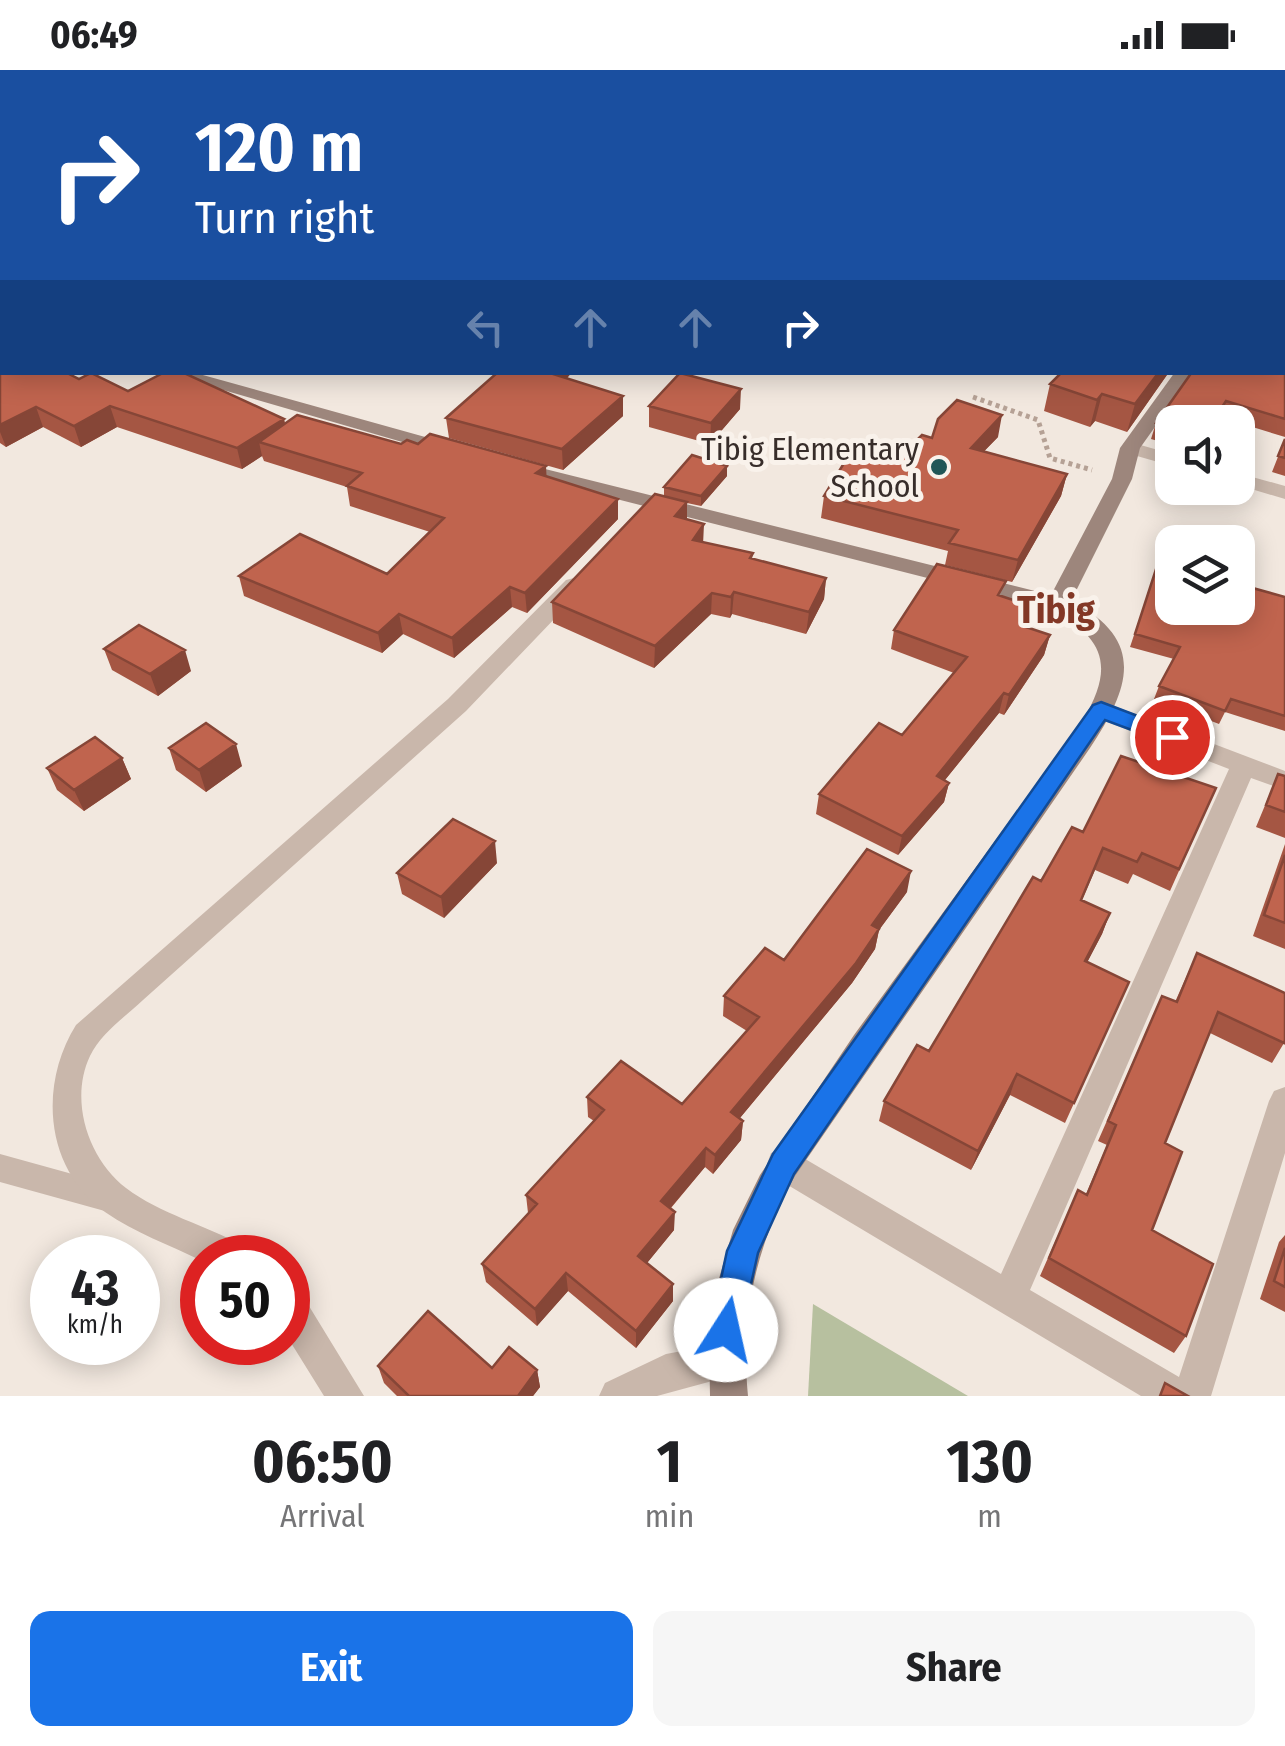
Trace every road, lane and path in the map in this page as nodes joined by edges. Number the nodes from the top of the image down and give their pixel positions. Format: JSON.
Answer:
{"nodes":[{"id":1,"x":181,"y":375,"type":"edge"},
{"id":2,"x":1184,"y":375,"type":"edge"},
{"id":3,"x":974,"y":398,"type":"dead end"},
{"id":4,"x":1130,"y":448,"type":"junction"},
{"id":5,"x":1155,"y":455,"type":"edge"},
{"id":6,"x":1122,"y":478,"type":"junction"},
{"id":7,"x":1255,"y":484,"type":"edge"},
{"id":8,"x":1285,"y":493,"type":"edge"},
{"id":9,"x":588,"y":570,"type":"edge"},
{"id":10,"x":1058,"y":604,"type":"junction"},
{"id":11,"x":1101,"y":710,"type":"junction"},
{"id":12,"x":1244,"y":764,"type":"junction"},
{"id":13,"x":1285,"y":781,"type":"edge"},
{"id":14,"x":1285,"y":1101,"type":"edge"},
{"id":15,"x":784,"y":1164,"type":"junction"},
{"id":16,"x":0,"y":1168,"type":"edge"},
{"id":17,"x":115,"y":1200,"type":"junction"},
{"id":18,"x":186,"y":1235,"type":"edge"},
{"id":19,"x":1009,"y":1297,"type":"junction"},
{"id":20,"x":310,"y":1341,"type":"edge"},
{"id":21,"x":727,"y":1378,"type":"edge"},
{"id":22,"x":345,"y":1396,"type":"edge"},
{"id":23,"x":618,"y":1396,"type":"edge"},
{"id":24,"x":1176,"y":1396,"type":"edge"},
{"id":25,"x":1192,"y":1396,"type":"edge"}],
"edges":[{"from":1,"to":10,"type":"main road"},
{"from":2,"to":4,"type":"main road"},
{"from":3,"to":6,"type":"path"},
{"from":4,"to":5,"type":"street"},
{"from":4,"to":6,"type":"main road"},
{"from":6,"to":10,"type":"main road"},
{"from":7,"to":8,"type":"street"},
{"from":9,"to":17,"type":"street"},
{"from":10,"to":11,"type":"main road"},
{"from":11,"to":12,"type":"street"},
{"from":11,"to":15,"type":"main road"},
{"from":12,"to":13,"type":"street"},
{"from":12,"to":19,"type":"street"},
{"from":14,"to":25,"type":"street"},
{"from":15,"to":19,"type":"street"},
{"from":15,"to":21,"type":"main road"},
{"from":16,"to":17,"type":"lane"},
{"from":17,"to":18,"type":"street"},
{"from":19,"to":24,"type":"street"},
{"from":20,"to":22,"type":"street"},
{"from":21,"to":23,"type":"street"}]}
